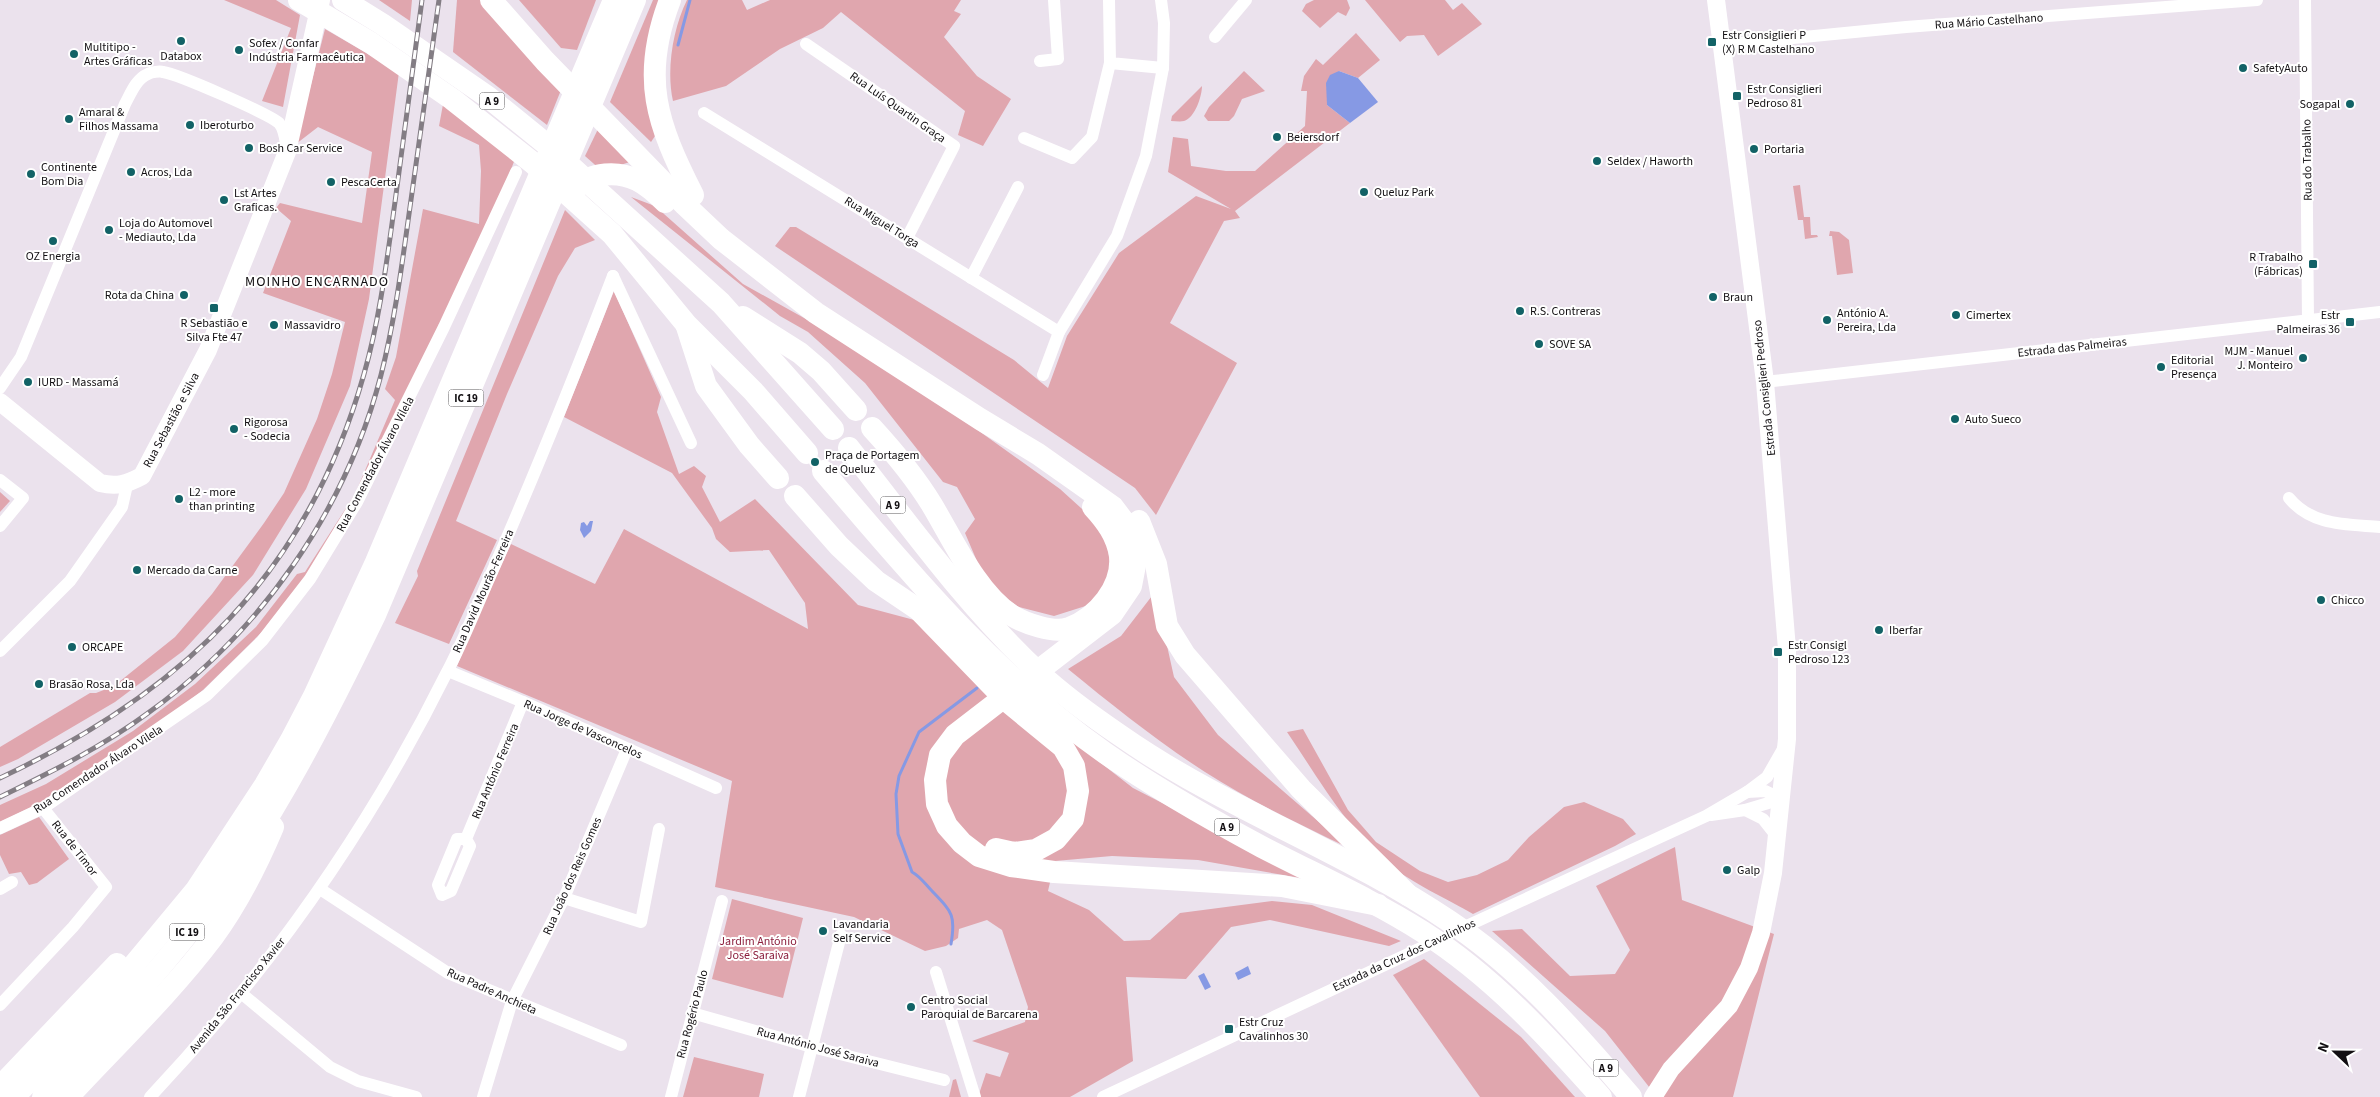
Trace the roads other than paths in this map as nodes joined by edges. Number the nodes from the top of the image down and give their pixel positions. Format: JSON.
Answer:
{"nodes":[{"id":1,"x":299,"y":0,"type":"edge"},
{"id":2,"x":321,"y":0,"type":"edge"},
{"id":3,"x":343,"y":0,"type":"edge"},
{"id":4,"x":492,"y":0,"type":"edge"},
{"id":5,"x":505,"y":0,"type":"edge"},
{"id":6,"x":603,"y":0,"type":"edge"},
{"id":7,"x":614,"y":0,"type":"edge"},
{"id":8,"x":635,"y":0,"type":"edge"},
{"id":9,"x":670,"y":0,"type":"edge"},
{"id":10,"x":1054,"y":0,"type":"edge"},
{"id":11,"x":1109,"y":0,"type":"edge"},
{"id":12,"x":1161,"y":0,"type":"edge"},
{"id":13,"x":1246,"y":0,"type":"edge"},
{"id":14,"x":1716,"y":0,"type":"edge"},
{"id":15,"x":2257,"y":0,"type":"edge"},
{"id":16,"x":2305,"y":0,"type":"edge"},
{"id":17,"x":1215,"y":37,"type":"dead end"},
{"id":18,"x":806,"y":44,"type":"dead end"},
{"id":19,"x":1722,"y":45,"type":"junction"},
{"id":20,"x":591,"y":53,"type":"junction"},
{"id":21,"x":549,"y":58,"type":"junction"},
{"id":22,"x":1040,"y":62,"type":"dead end"},
{"id":23,"x":1110,"y":63,"type":"junction"},
{"id":24,"x":1163,"y":68,"type":"junction"},
{"id":25,"x":704,"y":113,"type":"dead end"},
{"id":26,"x":616,"y":127,"type":"junction"},
{"id":27,"x":1024,"y":138,"type":"dead end"},
{"id":28,"x":287,"y":152,"type":"junction"},
{"id":29,"x":516,"y":172,"type":"dead end"},
{"id":30,"x":1018,"y":187,"type":"dead end"},
{"id":31,"x":693,"y":195,"type":"junction"},
{"id":32,"x":620,"y":226,"type":"junction"},
{"id":33,"x":907,"y":238,"type":"junction"},
{"id":34,"x":528,"y":252,"type":"junction"},
{"id":35,"x":971,"y":278,"type":"junction"},
{"id":36,"x":722,"y":303,"type":"junction"},
{"id":37,"x":2380,"y":312,"type":"edge"},
{"id":38,"x":816,"y":313,"type":"junction"},
{"id":39,"x":2308,"y":321,"type":"junction"},
{"id":40,"x":686,"y":324,"type":"junction"},
{"id":41,"x":1059,"y":332,"type":"junction"},
{"id":42,"x":1043,"y":375,"type":"dead end"},
{"id":43,"x":1765,"y":382,"type":"junction"},
{"id":44,"x":0,"y":388,"type":"edge"},
{"id":45,"x":0,"y":402,"type":"edge"},
{"id":46,"x":856,"y":410,"type":"dead end"},
{"id":47,"x":980,"y":419,"type":"junction"},
{"id":48,"x":872,"y":428,"type":"dead end"},
{"id":49,"x":833,"y":429,"type":"dead end"},
{"id":50,"x":691,"y":443,"type":"dead end"},
{"id":51,"x":849,"y":448,"type":"dead end"},
{"id":52,"x":807,"y":453,"type":"dead end"},
{"id":53,"x":823,"y":471,"type":"dead end"},
{"id":54,"x":778,"y":478,"type":"dead end"},
{"id":55,"x":0,"y":480,"type":"edge"},
{"id":56,"x":127,"y":484,"type":"junction"},
{"id":57,"x":795,"y":496,"type":"dead end"},
{"id":58,"x":2289,"y":498,"type":"dead end"},
{"id":59,"x":0,"y":526,"type":"edge"},
{"id":60,"x":2380,"y":527,"type":"edge"},
{"id":61,"x":1147,"y":542,"type":"junction"},
{"id":62,"x":0,"y":651,"type":"edge"},
{"id":63,"x":989,"y":670,"type":"junction"},
{"id":64,"x":448,"y":672,"type":"junction"},
{"id":65,"x":523,"y":702,"type":"junction"},
{"id":66,"x":1043,"y":719,"type":"junction"},
{"id":67,"x":1786,"y":739,"type":"junction"},
{"id":68,"x":307,"y":749,"type":"junction"},
{"id":69,"x":627,"y":749,"type":"junction"},
{"id":70,"x":716,"y":788,"type":"dead end"},
{"id":71,"x":1746,"y":792,"type":"junction"},
{"id":72,"x":1782,"y":799,"type":"junction"},
{"id":73,"x":44,"y":808,"type":"junction"},
{"id":74,"x":1745,"y":810,"type":"junction"},
{"id":75,"x":1706,"y":816,"type":"junction"},
{"id":76,"x":0,"y":828,"type":"edge"},
{"id":77,"x":659,"y":829,"type":"dead end"},
{"id":78,"x":1778,"y":838,"type":"junction"},
{"id":79,"x":466,"y":839,"type":"dead end"},
{"id":80,"x":12,"y":882,"type":"dead end"},
{"id":81,"x":0,"y":889,"type":"edge"},
{"id":82,"x":196,"y":890,"type":"junction"},
{"id":83,"x":320,"y":890,"type":"junction"},
{"id":84,"x":1408,"y":895,"type":"junction"},
{"id":85,"x":564,"y":898,"type":"junction"},
{"id":86,"x":722,"y":902,"type":"dead end"},
{"id":87,"x":1378,"y":905,"type":"junction"},
{"id":88,"x":841,"y":935,"type":"dead end"},
{"id":89,"x":936,"y":972,"type":"dead end"},
{"id":90,"x":241,"y":993,"type":"junction"},
{"id":91,"x":512,"y":1001,"type":"junction"},
{"id":92,"x":0,"y":1005,"type":"edge"},
{"id":93,"x":692,"y":1013,"type":"junction"},
{"id":94,"x":621,"y":1045,"type":"dead end"},
{"id":95,"x":812,"y":1047,"type":"junction"},
{"id":96,"x":944,"y":1080,"type":"dead end"},
{"id":97,"x":0,"y":1086,"type":"edge"},
{"id":98,"x":14,"y":1097,"type":"edge"},
{"id":99,"x":43,"y":1097,"type":"edge"},
{"id":100,"x":68,"y":1097,"type":"edge"},
{"id":101,"x":150,"y":1097,"type":"edge"},
{"id":102,"x":416,"y":1097,"type":"edge"},
{"id":103,"x":483,"y":1097,"type":"edge"},
{"id":104,"x":671,"y":1097,"type":"edge"},
{"id":105,"x":800,"y":1097,"type":"edge"},
{"id":106,"x":975,"y":1097,"type":"edge"},
{"id":107,"x":1103,"y":1097,"type":"edge"},
{"id":108,"x":1601,"y":1097,"type":"edge"},
{"id":109,"x":1631,"y":1097,"type":"edge"},
{"id":110,"x":1653,"y":1097,"type":"edge"}],
"edges":[{"from":1,"to":32,"type":"highway","number":"A 9"},
{"from":2,"to":28,"type":"main road","name":"Rua Sebastião e Silva"},
{"from":3,"to":32,"type":"highway","number":"A 9"},
{"from":4,"to":21,"type":"highway"},
{"from":5,"to":21,"type":"highway"},
{"from":6,"to":20,"type":"highway"},
{"from":7,"to":20,"type":"highway","number":"IC 19"},
{"from":8,"to":34,"type":"highway","number":"IC 19"},
{"from":9,"to":31,"type":"highway"},
{"from":10,"to":22,"type":"street"},
{"from":11,"to":23,"type":"street"},
{"from":12,"to":24,"type":"street"},
{"from":13,"to":17,"type":"street"},
{"from":14,"to":19,"type":"main road","name":"Estrada Consiglieri Pedroso"},
{"from":15,"to":19,"type":"street","name":"Rua Mário Castelhano"},
{"from":16,"to":39,"type":"street","name":"Rua do Trabalho"},
{"from":18,"to":33,"type":"street","name":"Rua Luís Quartin Graça"},
{"from":19,"to":43,"type":"main road","name":"Estrada Consiglieri Pedroso"},
{"from":20,"to":82,"type":"highway","number":"IC 19"},
{"from":21,"to":26,"type":"highway"},
{"from":23,"to":24,"type":"street"},
{"from":23,"to":27,"type":"street"},
{"from":24,"to":41,"type":"street"},
{"from":25,"to":33,"type":"street","name":"Rua Miguel Torga"},
{"from":26,"to":31,"type":"highway"},
{"from":26,"to":38,"type":"highway"},
{"from":28,"to":44,"type":"street"},
{"from":28,"to":56,"type":"main road","name":"Rua Sebastião e Silva"},
{"from":29,"to":73,"type":"street","name":"Rua Comendador Álvaro Vilela"},
{"from":30,"to":35,"type":"street"},
{"from":31,"to":61,"type":"highway"},
{"from":32,"to":36,"type":"highway","number":"A 9"},
{"from":32,"to":40,"type":"highway","number":"A 9"},
{"from":33,"to":35,"type":"street","name":"Rua Miguel Torga"},
{"from":34,"to":38,"type":"highway"},
{"from":34,"to":68,"type":"highway","number":"IC 19"},
{"from":35,"to":41,"type":"street","name":"Rua Miguel Torga"},
{"from":36,"to":46,"type":"highway"},
{"from":36,"to":49,"type":"highway","number":"A 9"},
{"from":37,"to":39,"type":"street","name":"Estrada das Palmeiras"},
{"from":38,"to":47,"type":"highway"},
{"from":39,"to":43,"type":"street","name":"Estrada das Palmeiras"},
{"from":40,"to":52,"type":"highway","number":"A 9"},
{"from":40,"to":54,"type":"highway"},
{"from":41,"to":42,"type":"street"},
{"from":43,"to":67,"type":"main road","name":"Estrada Consiglieri Pedroso"},
{"from":45,"to":56,"type":"main road"},
{"from":47,"to":48,"type":"highway"},
{"from":47,"to":87,"type":"highway"},
{"from":50,"to":64,"type":"street","name":"Rua David Mourão-Ferreira"},
{"from":51,"to":84,"type":"highway","number":"A 9"},
{"from":53,"to":63,"type":"highway","number":"A 9"},
{"from":55,"to":59,"type":"street"},
{"from":56,"to":62,"type":"street"},
{"from":57,"to":63,"type":"highway"},
{"from":58,"to":60,"type":"street"},
{"from":61,"to":66,"type":"highway"},
{"from":61,"to":84,"type":"highway"},
{"from":63,"to":66,"type":"highway","number":"A 9"},
{"from":64,"to":65,"type":"street","name":"Rua Jorge de Vasconcelos"},
{"from":64,"to":83,"type":"street","name":"Rua David Mourão-Ferreira"},
{"from":65,"to":69,"type":"street","name":"Rua Jorge de Vasconcelos"},
{"from":65,"to":79,"type":"street","name":"Rua António Ferreira"},
{"from":66,"to":87,"type":"highway","number":"A 9"},
{"from":67,"to":71,"type":"street","name":"Estrada da Cruz dos Cavalinhos"},
{"from":67,"to":72,"type":"main road","name":"Estrada Consiglieri Pedroso"},
{"from":68,"to":99,"type":"highway","number":"IC 19"},
{"from":68,"to":100,"type":"highway"},
{"from":69,"to":70,"type":"street","name":"Rua Jorge de Vasconcelos"},
{"from":69,"to":85,"type":"street","name":"Rua João dos Reis Gomes"},
{"from":71,"to":72,"type":"street"},
{"from":71,"to":75,"type":"street","name":"Estrada da Cruz dos Cavalinhos"},
{"from":72,"to":74,"type":"street","name":"Estrada da Cruz dos Cavalinhos"},
{"from":72,"to":78,"type":"main road","name":"Estrada Consiglieri Pedroso"},
{"from":73,"to":76,"type":"street","name":"Rua Comendador Álvaro Vilela"},
{"from":73,"to":92,"type":"street","name":"Rua de Timor"},
{"from":74,"to":75,"type":"street","name":"Estrada da Cruz dos Cavalinhos"},
{"from":74,"to":78,"type":"street"},
{"from":75,"to":107,"type":"street","name":"Estrada da Cruz dos Cavalinhos"},
{"from":77,"to":85,"type":"street"},
{"from":78,"to":110,"type":"main road","name":"Estrada Consiglieri Pedroso"},
{"from":80,"to":81,"type":"street"},
{"from":82,"to":97,"type":"highway"},
{"from":82,"to":98,"type":"highway","number":"IC 19"},
{"from":83,"to":90,"type":"street","name":"Avenida São Francisco Xavier"},
{"from":83,"to":91,"type":"street","name":"Rua Padre Anchieta"},
{"from":84,"to":109,"type":"highway","number":"A 9"},
{"from":85,"to":91,"type":"street","name":"Rua João dos Reis Gomes"},
{"from":86,"to":93,"type":"street","name":"Rua Rogério Paulo"},
{"from":87,"to":108,"type":"highway","number":"A 9"},
{"from":88,"to":95,"type":"street"},
{"from":89,"to":106,"type":"street"},
{"from":90,"to":101,"type":"street","name":"Avenida São Francisco Xavier"},
{"from":90,"to":102,"type":"street"},
{"from":91,"to":94,"type":"street","name":"Rua Padre Anchieta"},
{"from":91,"to":103,"type":"street","name":"Rua João dos Reis Gomes"},
{"from":93,"to":95,"type":"street","name":"Rua António José Saraiva"},
{"from":93,"to":104,"type":"street","name":"Rua Rogério Paulo"},
{"from":95,"to":96,"type":"street","name":"Rua António José Saraiva"},
{"from":95,"to":105,"type":"street"}]}
